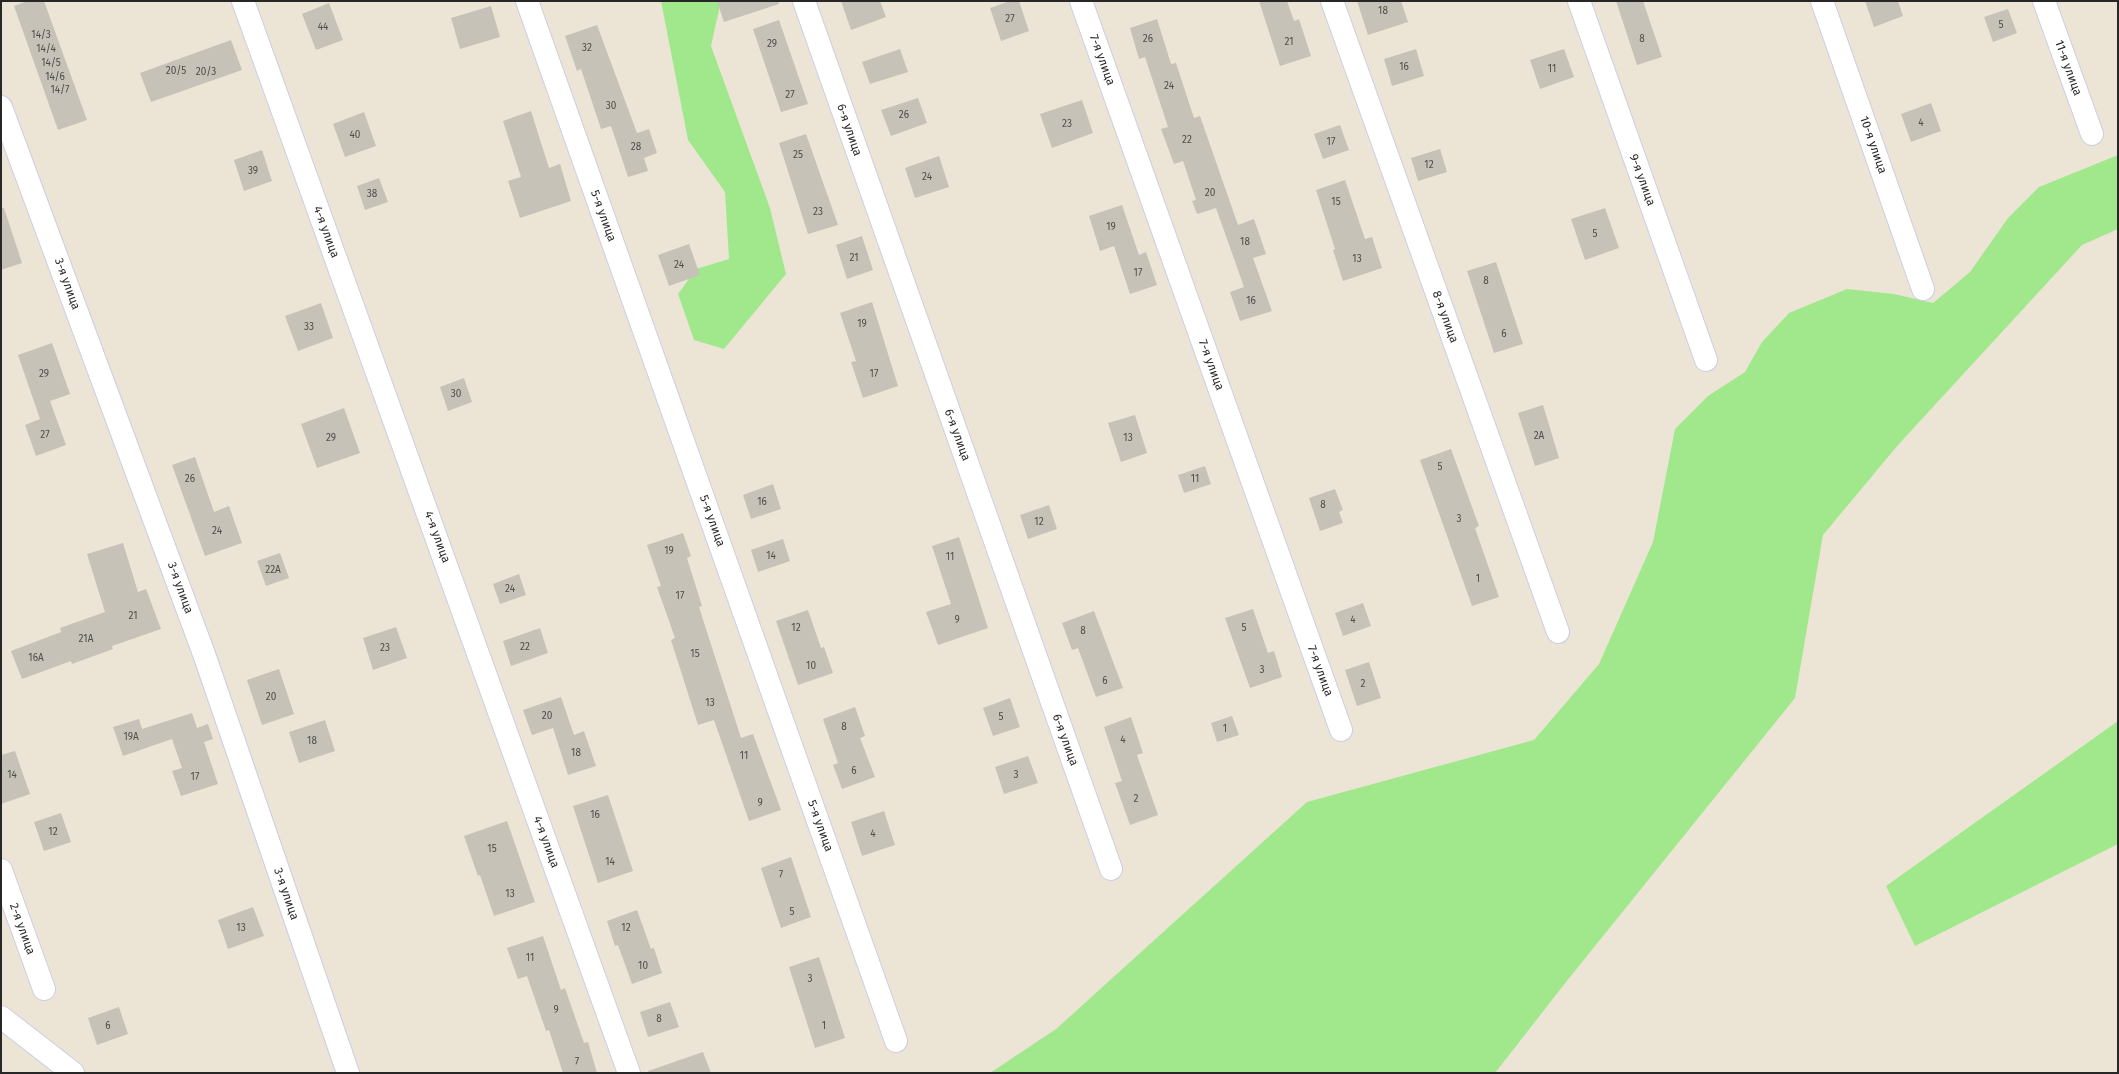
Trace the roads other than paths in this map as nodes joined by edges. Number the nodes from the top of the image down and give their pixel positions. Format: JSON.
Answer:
{"nodes":[{"id":1,"x":243,"y":1,"type":"edge"},
{"id":2,"x":527,"y":1,"type":"edge"},
{"id":3,"x":804,"y":1,"type":"edge"},
{"id":4,"x":1081,"y":1,"type":"edge"},
{"id":5,"x":1332,"y":1,"type":"edge"},
{"id":6,"x":1579,"y":1,"type":"edge"},
{"id":7,"x":1822,"y":1,"type":"edge"},
{"id":8,"x":2044,"y":1,"type":"edge"},
{"id":9,"x":1,"y":107,"type":"edge"},
{"id":10,"x":2092,"y":134,"type":"dead end"},
{"id":11,"x":1923,"y":289,"type":"dead end"},
{"id":12,"x":1706,"y":360,"type":"dead end"},
{"id":13,"x":1558,"y":632,"type":"dead end"},
{"id":14,"x":1341,"y":730,"type":"dead end"},
{"id":15,"x":1111,"y":869,"type":"dead end"},
{"id":16,"x":1,"y":870,"type":"edge"},
{"id":17,"x":44,"y":989,"type":"dead end"},
{"id":18,"x":1,"y":1017,"type":"edge"},
{"id":19,"x":896,"y":1041,"type":"dead end"},
{"id":20,"x":73,"y":1073,"type":"edge"},
{"id":21,"x":348,"y":1073,"type":"edge"},
{"id":22,"x":628,"y":1073,"type":"edge"}],
"edges":[{"from":1,"to":22,"type":"street","name":"4-я улица"},
{"from":2,"to":19,"type":"street","name":"5-я улица"},
{"from":3,"to":15,"type":"street","name":"6-я улица"},
{"from":4,"to":14,"type":"street","name":"7-я улица"},
{"from":5,"to":13,"type":"street","name":"8-я улица"},
{"from":6,"to":12,"type":"street","name":"9-я улица"},
{"from":7,"to":11,"type":"street","name":"10-я улица"},
{"from":8,"to":10,"type":"street","name":"11-я улица"},
{"from":9,"to":21,"type":"street","name":"3-я улица"},
{"from":16,"to":17,"type":"street","name":"2-я улица"},
{"from":18,"to":20,"type":"street"}]}
